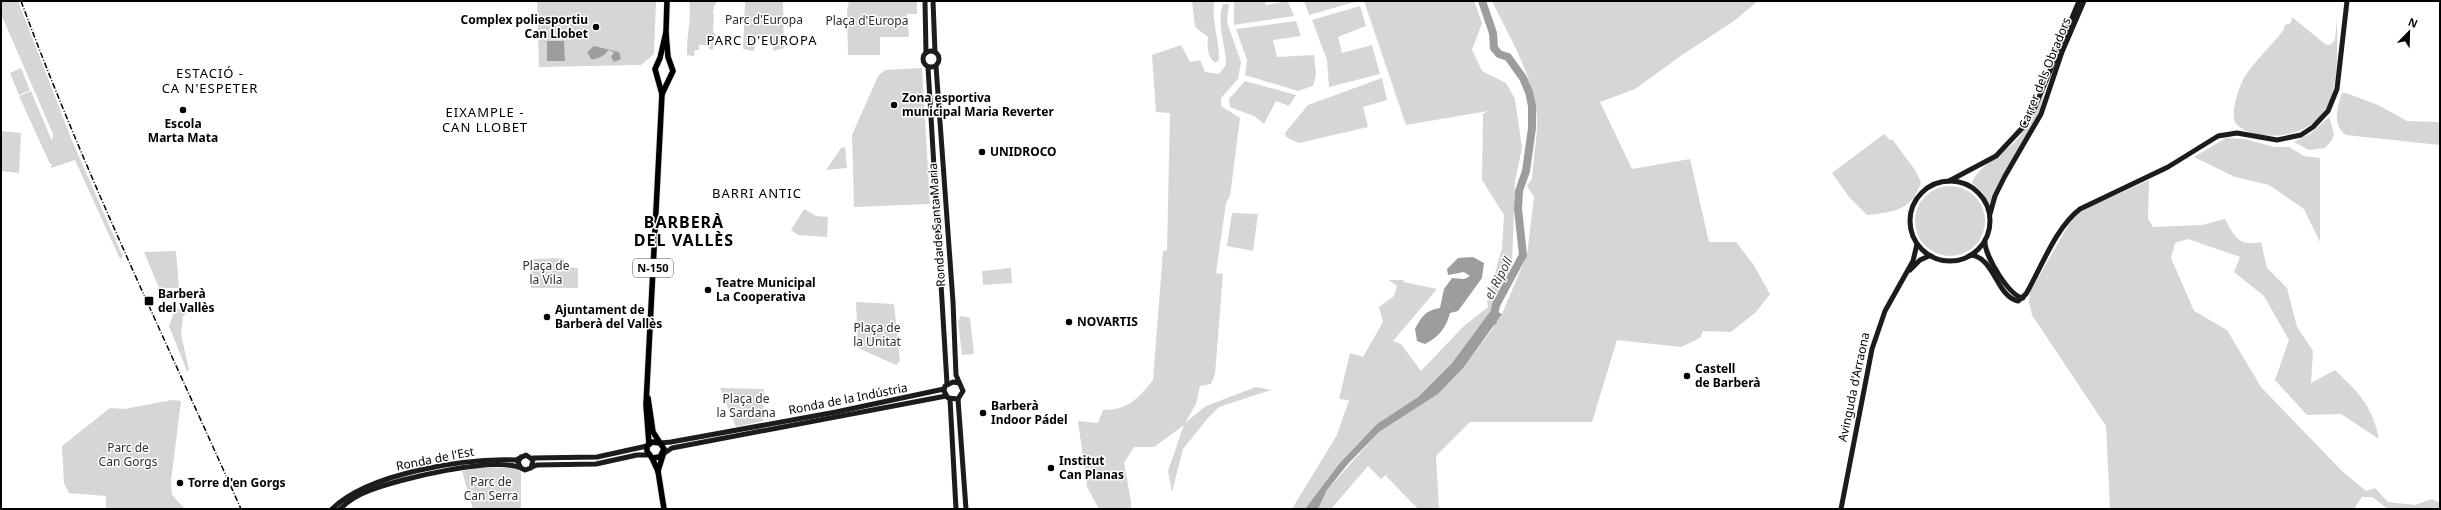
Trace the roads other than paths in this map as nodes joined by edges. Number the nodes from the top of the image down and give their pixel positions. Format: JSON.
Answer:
{"nodes":[{"id":1,"x":667,"y":1,"type":"edge"},
{"id":2,"x":925,"y":1,"type":"edge"},
{"id":3,"x":933,"y":1,"type":"edge"},
{"id":4,"x":2079,"y":1,"type":"edge"},
{"id":5,"x":2084,"y":1,"type":"edge"},
{"id":6,"x":2347,"y":1,"type":"edge"},
{"id":7,"x":666,"y":32,"type":"junction"},
{"id":8,"x":2060,"y":51,"type":"junction"},
{"id":9,"x":935,"y":52,"type":"junction"},
{"id":10,"x":926,"y":53,"type":"junction"},
{"id":11,"x":659,"y":62,"type":"junction"},
{"id":12,"x":669,"y":63,"type":"junction"},
{"id":13,"x":936,"y":66,"type":"junction"},
{"id":14,"x":928,"y":67,"type":"junction"},
{"id":15,"x":658,"y":76,"type":"junction"},
{"id":16,"x":669,"y":77,"type":"junction"},
{"id":17,"x":662,"y":94,"type":"junction"},
{"id":18,"x":1948,"y":181,"type":"junction"},
{"id":19,"x":1990,"y":215,"type":"junction"},
{"id":20,"x":1985,"y":240,"type":"junction"},
{"id":21,"x":1917,"y":244,"type":"junction"},
{"id":22,"x":1929,"y":256,"type":"junction"},
{"id":23,"x":1971,"y":256,"type":"junction"},
{"id":24,"x":1905,"y":275,"type":"junction"},
{"id":25,"x":2023,"y":298,"type":"junction"},
{"id":26,"x":959,"y":383,"type":"junction"},
{"id":27,"x":946,"y":386,"type":"junction"},
{"id":28,"x":648,"y":396,"type":"junction"},
{"id":29,"x":948,"y":398,"type":"junction"},
{"id":30,"x":958,"y":399,"type":"junction"},
{"id":31,"x":660,"y":442,"type":"junction"},
{"id":32,"x":648,"y":445,"type":"junction"},
{"id":33,"x":663,"y":454,"type":"junction"},
{"id":34,"x":521,"y":457,"type":"junction"},
{"id":35,"x":650,"y":457,"type":"junction"},
{"id":36,"x":532,"y":458,"type":"junction"},
{"id":37,"x":532,"y":467,"type":"junction"},
{"id":38,"x":521,"y":468,"type":"junction"},
{"id":39,"x":658,"y":471,"type":"junction"},
{"id":40,"x":356,"y":494,"type":"junction"},
{"id":41,"x":332,"y":509,"type":"edge"},
{"id":42,"x":340,"y":509,"type":"edge"},
{"id":43,"x":664,"y":509,"type":"edge"},
{"id":44,"x":956,"y":509,"type":"edge"},
{"id":45,"x":966,"y":509,"type":"edge"},
{"id":46,"x":1841,"y":509,"type":"edge"}],
"edges":[{"from":1,"to":7,"type":"main road","number":"N-150"},
{"from":2,"to":10,"type":"street"},
{"from":3,"to":9,"type":"street"},
{"from":4,"to":8,"type":"street"},
{"from":5,"to":8,"type":"street","name":"Carrer dels Obradors"},
{"from":6,"to":25,"type":"street"},
{"from":7,"to":11,"type":"main road","number":"N-150"},
{"from":7,"to":12,"type":"main road","number":"N-150"},
{"from":8,"to":18,"type":"street"},
{"from":8,"to":19,"type":"street","name":"Carrer dels Obradors"},
{"from":9,"to":10,"type":"street"},
{"from":9,"to":13,"type":"street"},
{"from":10,"to":14,"type":"street"},
{"from":11,"to":12,"type":"main road"},
{"from":11,"to":15,"type":"main road","number":"N-150"},
{"from":12,"to":16,"type":"main road","number":"N-150"},
{"from":13,"to":14,"type":"street"},
{"from":13,"to":26,"type":"street","name":"Ronda de Santa Maria"},
{"from":14,"to":27,"type":"street","name":"Ronda de Santa Maria"},
{"from":15,"to":16,"type":"main road"},
{"from":15,"to":17,"type":"main road","number":"N-150"},
{"from":16,"to":17,"type":"main road","number":"N-150"},
{"from":17,"to":28,"type":"main road","number":"N-150"},
{"from":18,"to":19,"type":"street"},
{"from":18,"to":21,"type":"street"},
{"from":19,"to":20,"type":"street"},
{"from":20,"to":23,"type":"street"},
{"from":20,"to":25,"type":"street"},
{"from":21,"to":22,"type":"street"},
{"from":21,"to":24,"type":"street"},
{"from":22,"to":23,"type":"street"},
{"from":22,"to":24,"type":"street"},
{"from":23,"to":25,"type":"street"},
{"from":24,"to":46,"type":"street","name":"Avinguda d'Arraona"},
{"from":26,"to":27,"type":"street"},
{"from":26,"to":30,"type":"street"},
{"from":27,"to":29,"type":"street"},
{"from":27,"to":31,"type":"street","name":"Ronda de la Indústria"},
{"from":28,"to":31,"type":"main road","number":"N-150"},
{"from":28,"to":32,"type":"main road","number":"N-150"},
{"from":29,"to":30,"type":"street"},
{"from":29,"to":33,"type":"street","name":"Ronda de la Indústria"},
{"from":29,"to":44,"type":"street"},
{"from":30,"to":45,"type":"street"},
{"from":31,"to":32,"type":"main road"},
{"from":31,"to":33,"type":"main road","number":"N-150"},
{"from":32,"to":35,"type":"main road","number":"N-150"},
{"from":32,"to":36,"type":"street"},
{"from":33,"to":35,"type":"main road"},
{"from":33,"to":39,"type":"main road","number":"N-150"},
{"from":34,"to":36,"type":"street"},
{"from":34,"to":38,"type":"street"},
{"from":34,"to":40,"type":"street","name":"Ronda de l'Est"},
{"from":35,"to":37,"type":"street"},
{"from":35,"to":39,"type":"main road","number":"N-150"},
{"from":36,"to":37,"type":"street"},
{"from":37,"to":38,"type":"street"},
{"from":38,"to":40,"type":"street","name":"Ronda de l'Est"},
{"from":39,"to":43,"type":"main road","number":"N-150"},
{"from":40,"to":41,"type":"street"},
{"from":40,"to":42,"type":"street"}]}
